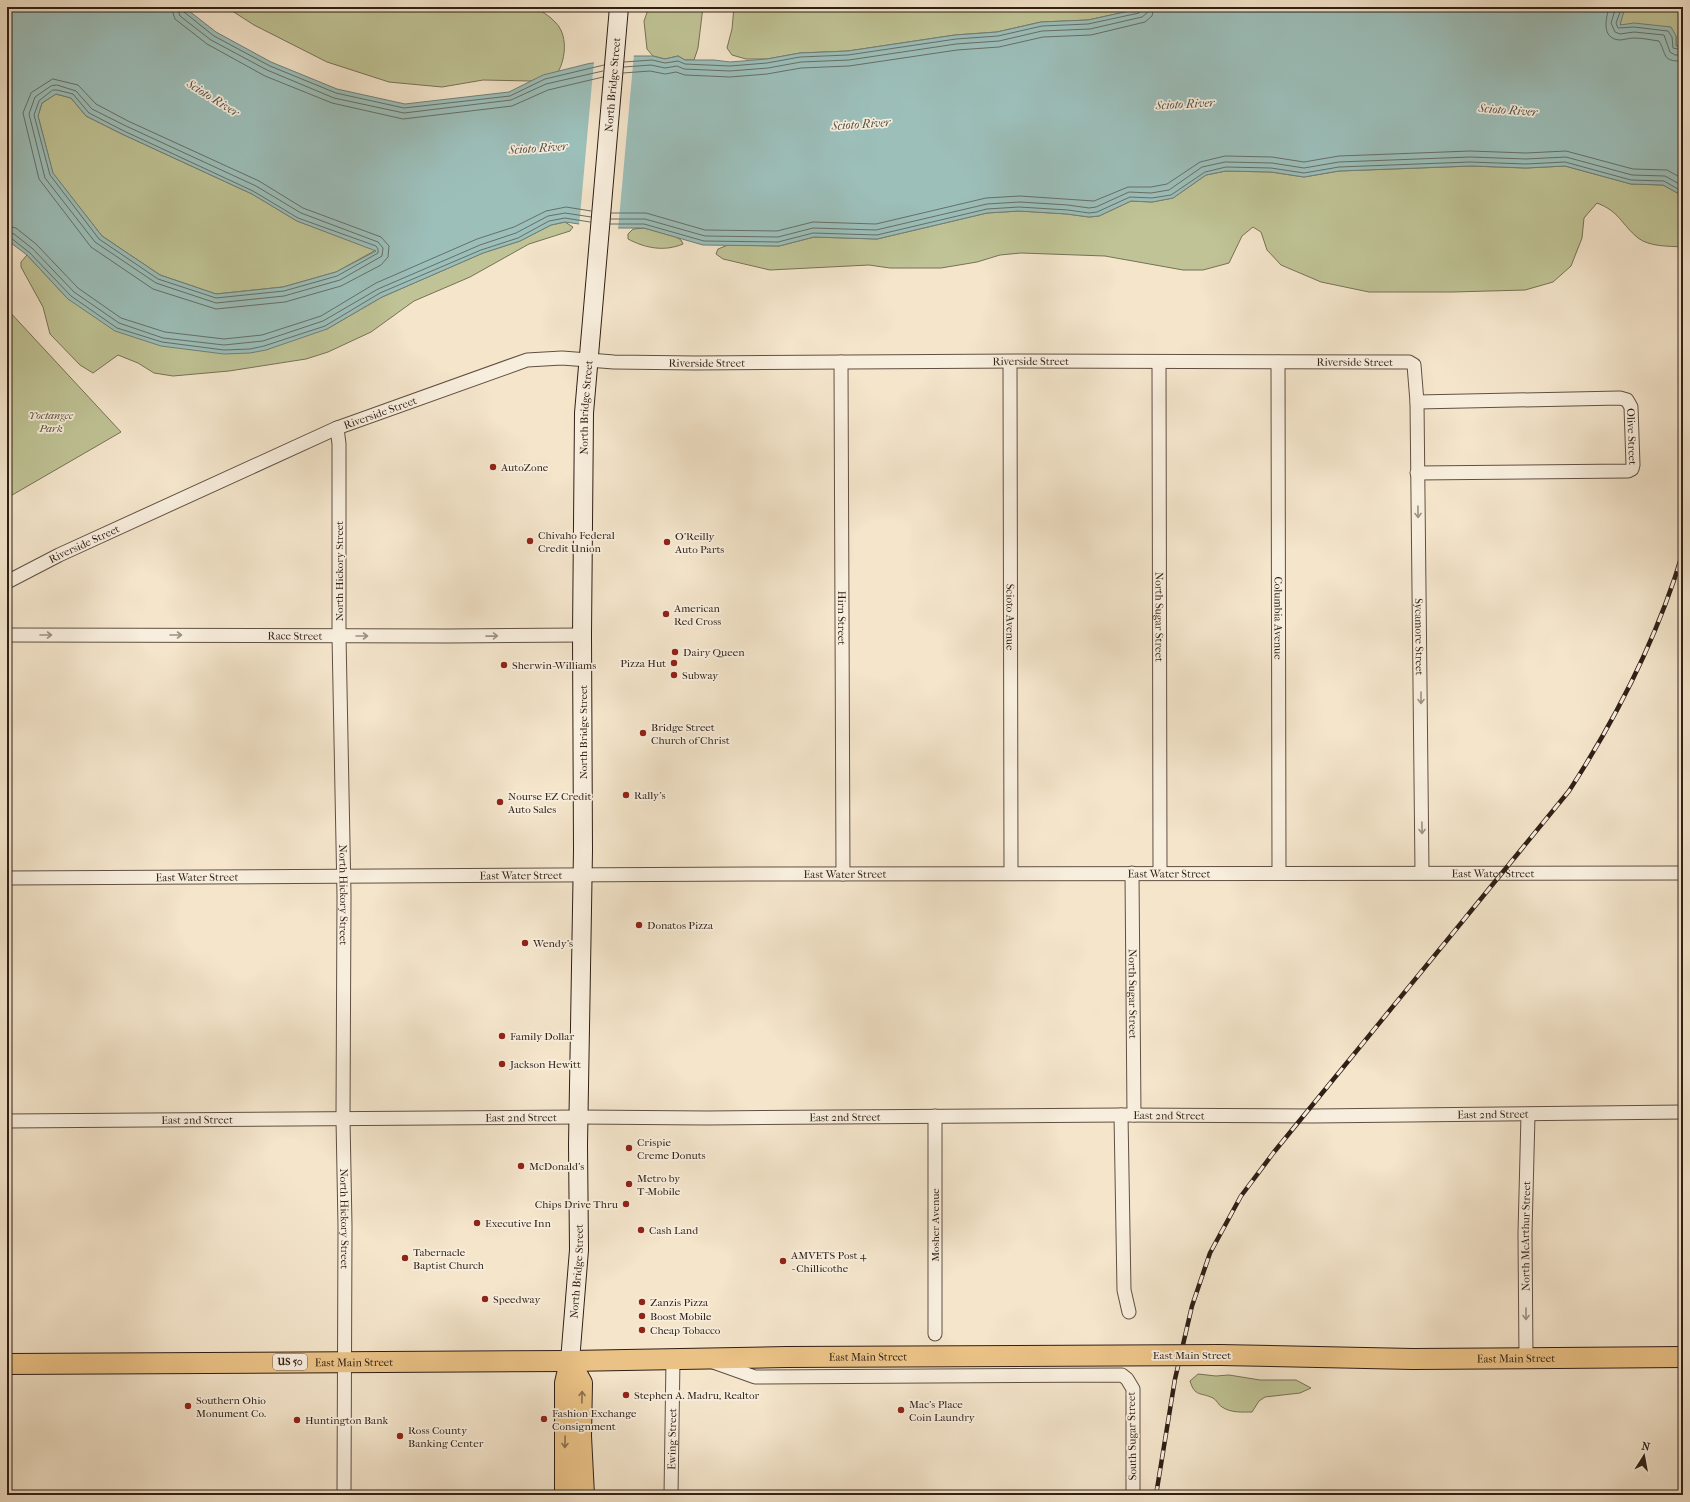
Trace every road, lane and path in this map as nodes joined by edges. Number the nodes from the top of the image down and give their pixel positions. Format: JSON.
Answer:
{"nodes":[{"id":1,"x":620,"y":7,"type":"edge"},
{"id":2,"x":588,"y":360,"type":"junction"},
{"id":3,"x":841,"y":362,"type":"junction"},
{"id":4,"x":1010,"y":362,"type":"junction"},
{"id":5,"x":1159,"y":362,"type":"junction"},
{"id":6,"x":1278,"y":362,"type":"junction"},
{"id":7,"x":1417,"y":402,"type":"junction"},
{"id":8,"x":337,"y":428,"type":"junction"},
{"id":9,"x":1417,"y":473,"type":"junction"},
{"id":10,"x":7,"y":582,"type":"edge"},
{"id":11,"x":7,"y":635,"type":"edge"},
{"id":12,"x":582,"y":635,"type":"junction"},
{"id":13,"x":339,"y":636,"type":"junction"},
{"id":14,"x":1422,"y":872,"type":"junction"},
{"id":15,"x":1011,"y":873,"type":"junction"},
{"id":16,"x":1132,"y":873,"type":"junction"},
{"id":17,"x":1160,"y":873,"type":"junction"},
{"id":18,"x":1279,"y":873,"type":"junction"},
{"id":19,"x":1683,"y":873,"type":"edge"},
{"id":20,"x":843,"y":874,"type":"junction"},
{"id":21,"x":583,"y":875,"type":"junction"},
{"id":22,"x":344,"y":877,"type":"junction"},
{"id":23,"x":7,"y":878,"type":"edge"},
{"id":24,"x":1683,"y":1112,"type":"edge"},
{"id":25,"x":1128,"y":1115,"type":"junction"},
{"id":26,"x":1528,"y":1115,"type":"junction"},
{"id":27,"x":935,"y":1116,"type":"junction"},
{"id":28,"x":579,"y":1117,"type":"junction"},
{"id":29,"x":343,"y":1119,"type":"junction"},
{"id":30,"x":7,"y":1121,"type":"edge"},
{"id":31,"x":1128,"y":1312,"type":"dead end"},
{"id":32,"x":935,"y":1334,"type":"dead end"},
{"id":33,"x":1683,"y":1357,"type":"edge"},
{"id":34,"x":673,"y":1358,"type":"junction"},
{"id":35,"x":702,"y":1358,"type":"junction"},
{"id":36,"x":1526,"y":1358,"type":"junction"},
{"id":37,"x":570,"y":1361,"type":"junction"},
{"id":38,"x":345,"y":1362,"type":"junction"},
{"id":39,"x":7,"y":1364,"type":"edge"},
{"id":40,"x":1127,"y":1379,"type":"joint"},
{"id":41,"x":344,"y":1495,"type":"edge"},
{"id":42,"x":565,"y":1495,"type":"edge"},
{"id":43,"x":584,"y":1495,"type":"edge"},
{"id":44,"x":671,"y":1495,"type":"edge"},
{"id":45,"x":1133,"y":1495,"type":"edge"}],
"edges":[{"from":1,"to":2,"type":"main road","name":"North Bridge Street"},
{"from":2,"to":3,"type":"street","name":"Riverside Street"},
{"from":2,"to":8,"type":"street","name":"Riverside Street"},
{"from":2,"to":12,"type":"main road","name":"North Bridge Street"},
{"from":3,"to":4,"type":"street","name":"Riverside Street"},
{"from":3,"to":20,"type":"street","name":"Hirn Street"},
{"from":4,"to":5,"type":"street","name":"Riverside Street"},
{"from":4,"to":15,"type":"street","name":"Scioto Avenue"},
{"from":5,"to":6,"type":"street","name":"Riverside Street"},
{"from":5,"to":17,"type":"street","name":"North Sugar Street"},
{"from":6,"to":7,"type":"street","name":"Riverside Street"},
{"from":6,"to":18,"type":"street","name":"Columbia Avenue"},
{"from":7,"to":9,"type":"street","name":"Sycamore Street"},
{"from":7,"to":9,"type":"street","name":"Olive Street"},
{"from":8,"to":10,"type":"street","name":"Riverside Street"},
{"from":8,"to":13,"type":"street","name":"North Hickory Street"},
{"from":9,"to":14,"type":"street","name":"Sycamore Street","one_way":true},
{"from":11,"to":13,"type":"street","name":"Race Street","one_way":true},
{"from":13,"to":12,"type":"street","name":"Race Street","one_way":true},
{"from":12,"to":21,"type":"main road","name":"North Bridge Street"},
{"from":13,"to":22,"type":"street","name":"North Hickory Street"},
{"from":14,"to":18,"type":"street","name":"East Water Street"},
{"from":14,"to":19,"type":"street","name":"East Water Street"},
{"from":15,"to":16,"type":"street","name":"East Water Street"},
{"from":15,"to":20,"type":"street","name":"East Water Street"},
{"from":16,"to":17,"type":"street","name":"East Water Street"},
{"from":16,"to":25,"type":"street","name":"North Sugar Street"},
{"from":17,"to":18,"type":"street","name":"East Water Street"},
{"from":20,"to":21,"type":"street","name":"East Water Street"},
{"from":21,"to":22,"type":"street","name":"East Water Street"},
{"from":21,"to":28,"type":"main road","name":"North Bridge Street"},
{"from":22,"to":23,"type":"street","name":"East Water Street"},
{"from":22,"to":29,"type":"street","name":"North Hickory Street"},
{"from":24,"to":26,"type":"street","name":"East 2nd Street"},
{"from":25,"to":26,"type":"street","name":"East 2nd Street"},
{"from":25,"to":27,"type":"street","name":"East 2nd Street"},
{"from":25,"to":31,"type":"street","name":"North Sugar Street"},
{"from":26,"to":36,"type":"street","name":"North McArthur Street","one_way":true},
{"from":27,"to":28,"type":"street","name":"East 2nd Street"},
{"from":27,"to":32,"type":"street","name":"Mosher Avenue"},
{"from":28,"to":29,"type":"street","name":"East 2nd Street"},
{"from":28,"to":37,"type":"main road","name":"North Bridge Street"},
{"from":29,"to":30,"type":"street","name":"East 2nd Street"},
{"from":29,"to":38,"type":"street","name":"North Hickory Street"},
{"from":33,"to":36,"type":"main road","name":"East Main Street"},
{"from":34,"to":35,"type":"main road","name":"East Main Street"},
{"from":34,"to":37,"type":"main road","name":"East Main Street"},
{"from":34,"to":44,"type":"street","name":"Ewing Street"},
{"from":35,"to":36,"type":"main road","name":"East Main Street","bridge":true},
{"from":35,"to":40,"type":"street","name":"East Main Street"},
{"from":37,"to":38,"type":"main road","name":"East Main Street","number":"US 50"},
{"from":37,"to":42,"type":"main road","one_way":true},
{"from":43,"to":37,"type":"main road","one_way":true},
{"from":38,"to":39,"type":"main road","name":"East Main Street","number":"US 50"},
{"from":38,"to":41,"type":"street","name":"North Hickory Street"},
{"from":40,"to":45,"type":"street","name":"South Sugar Street"}]}
